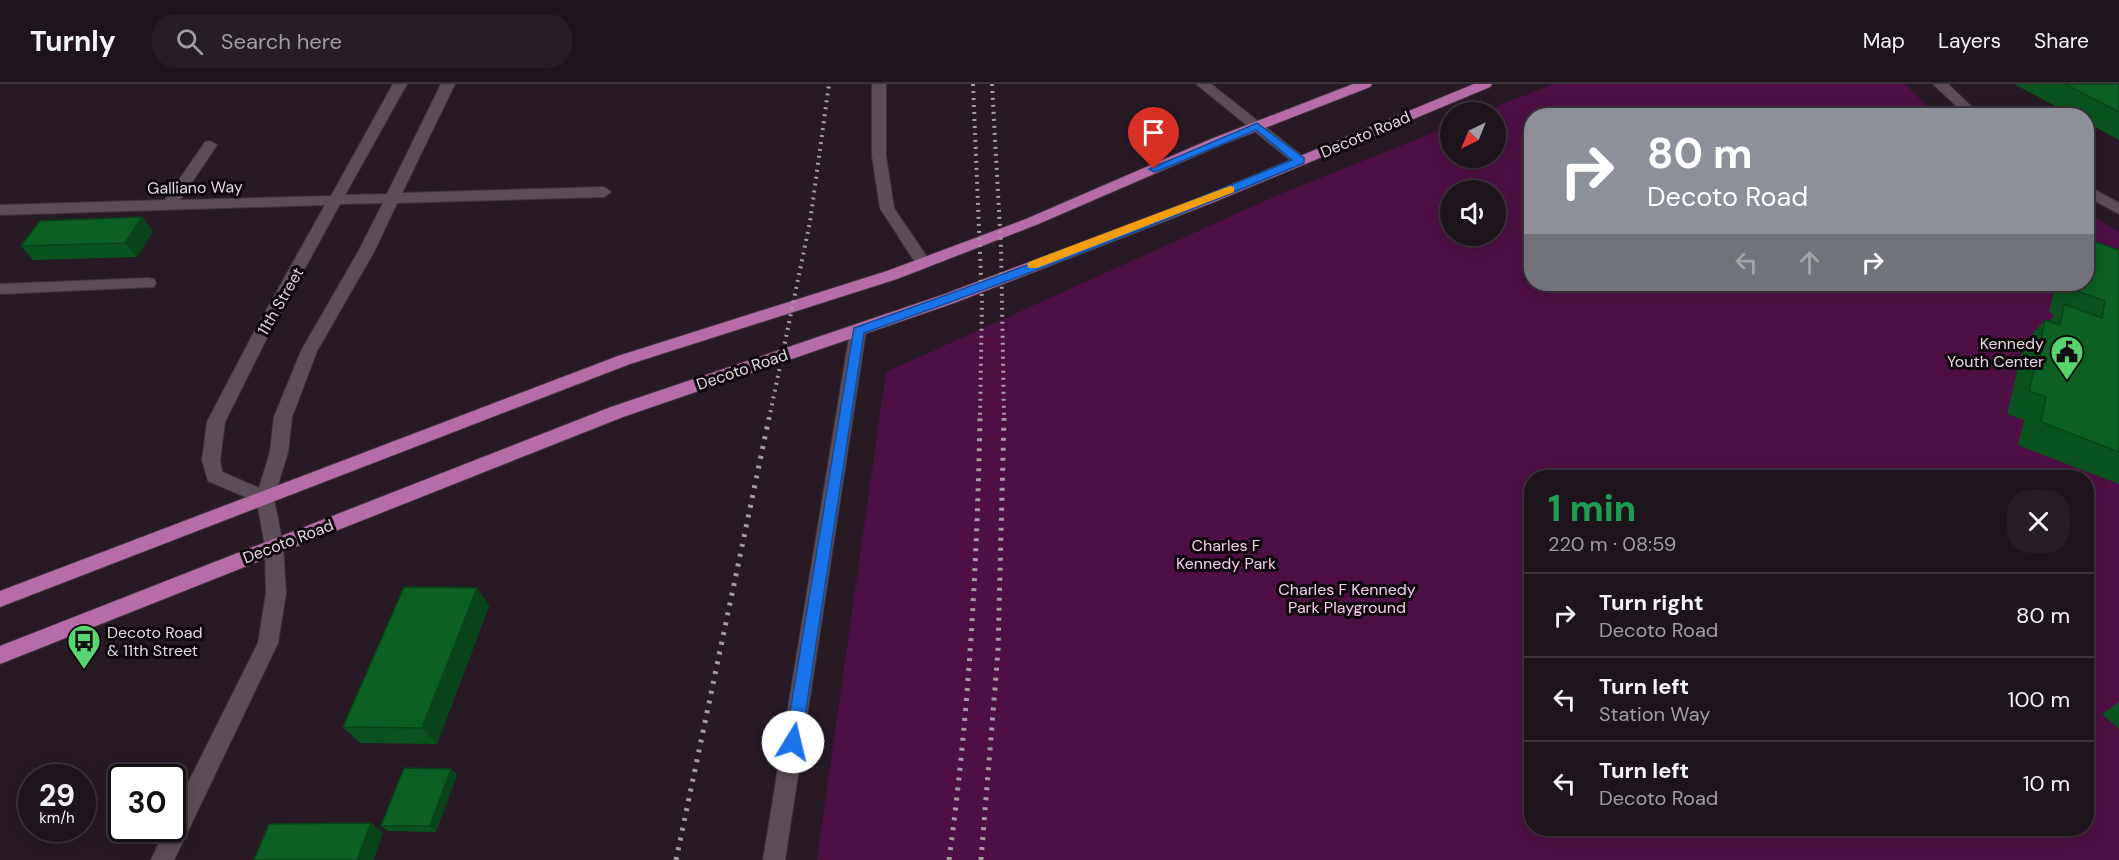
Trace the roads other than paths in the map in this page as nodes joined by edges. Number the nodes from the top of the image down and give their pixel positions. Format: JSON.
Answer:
{"nodes":[{"id":1,"x":400,"y":84,"type":"edge"},
{"id":2,"x":448,"y":84,"type":"edge"},
{"id":3,"x":879,"y":84,"type":"edge"},
{"id":4,"x":1203,"y":84,"type":"edge"},
{"id":5,"x":1365,"y":84,"type":"edge"},
{"id":6,"x":1485,"y":84,"type":"edge"},
{"id":7,"x":1940,"y":84,"type":"edge"},
{"id":8,"x":1966,"y":108,"type":"edge"},
{"id":9,"x":1257,"y":126,"type":"junction"},
{"id":10,"x":210,"y":145,"type":"dead end"},
{"id":11,"x":1300,"y":161,"type":"junction"},
{"id":12,"x":604,"y":192,"type":"dead end"},
{"id":13,"x":2094,"y":194,"type":"edge"},
{"id":14,"x":391,"y":200,"type":"junction"},
{"id":15,"x":337,"y":201,"type":"junction"},
{"id":16,"x":170,"y":206,"type":"junction"},
{"id":17,"x":2119,"y":209,"type":"edge"},
{"id":18,"x":0,"y":210,"type":"edge"},
{"id":19,"x":923,"y":263,"type":"junction"},
{"id":20,"x":148,"y":283,"type":"dead end"},
{"id":21,"x":0,"y":289,"type":"edge"},
{"id":22,"x":858,"y":331,"type":"junction"},
{"id":23,"x":265,"y":498,"type":"junction"},
{"id":24,"x":274,"y":546,"type":"junction"},
{"id":25,"x":0,"y":599,"type":"edge"},
{"id":26,"x":0,"y":655,"type":"edge"},
{"id":27,"x":162,"y":860,"type":"edge"},
{"id":28,"x":774,"y":860,"type":"edge"}],
"edges":[{"from":1,"to":15,"type":"street","name":"11th Street"},
{"from":2,"to":14,"type":"street"},
{"from":3,"to":19,"type":"street"},
{"from":4,"to":9,"type":"street"},
{"from":5,"to":9,"type":"main road"},
{"from":6,"to":11,"type":"main road","name":"Decoto Road"},
{"from":7,"to":8,"type":"street"},
{"from":9,"to":11,"type":"street"},
{"from":9,"to":19,"type":"main road"},
{"from":10,"to":16,"type":"street"},
{"from":11,"to":22,"type":"main road","name":"Decoto Road"},
{"from":12,"to":14,"type":"street","name":"Galliano Way"},
{"from":13,"to":17,"type":"street"},
{"from":14,"to":15,"type":"street","name":"Galliano Way"},
{"from":14,"to":23,"type":"street"},
{"from":15,"to":16,"type":"street","name":"Galliano Way"},
{"from":15,"to":23,"type":"street","name":"11th Street"},
{"from":16,"to":18,"type":"street","name":"Galliano Way"},
{"from":19,"to":23,"type":"main road"},
{"from":20,"to":21,"type":"street"},
{"from":22,"to":24,"type":"main road","name":"Decoto Road"},
{"from":22,"to":28,"type":"street"},
{"from":23,"to":24,"type":"street"},
{"from":23,"to":25,"type":"main road"},
{"from":24,"to":26,"type":"main road","name":"Decoto Road"},
{"from":24,"to":27,"type":"street"}]}
